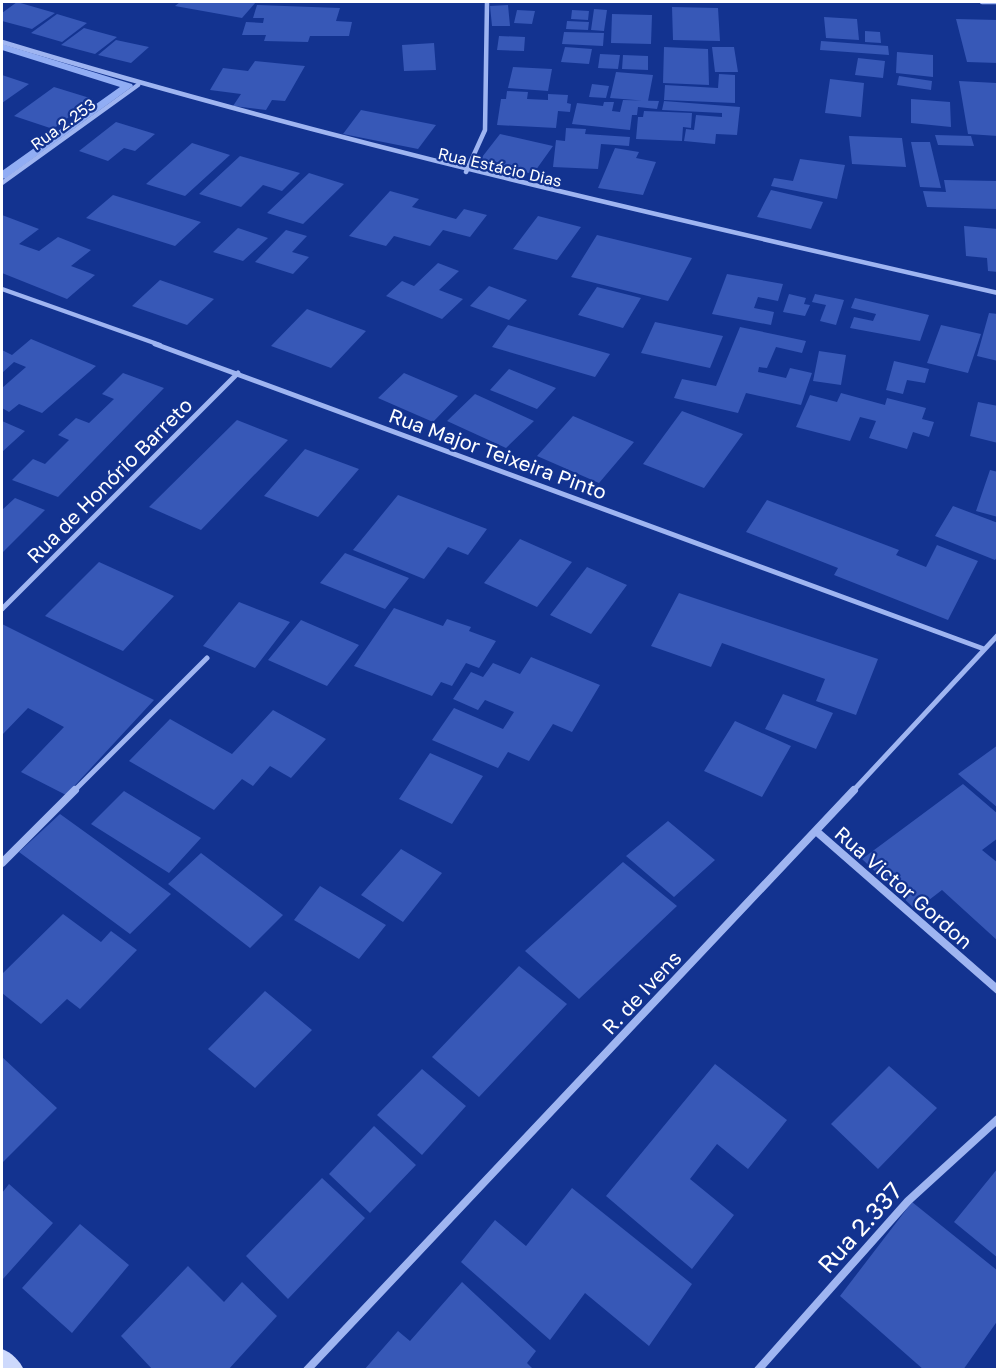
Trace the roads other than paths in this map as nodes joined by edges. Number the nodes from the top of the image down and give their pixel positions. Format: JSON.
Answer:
{"nodes":[{"id":1,"x":487,"y":2,"type":"edge"},
{"id":2,"x":982,"y":2,"type":"edge"},
{"id":3,"x":998,"y":2,"type":"edge"},
{"id":4,"x":2,"y":42,"type":"edge"},
{"id":5,"x":138,"y":85,"type":"junction"},
{"id":6,"x":466,"y":172,"type":"junction"},
{"id":7,"x":2,"y":183,"type":"edge"},
{"id":8,"x":2,"y":289,"type":"edge"},
{"id":9,"x":998,"y":293,"type":"edge"},
{"id":10,"x":238,"y":373,"type":"junction"},
{"id":11,"x":2,"y":609,"type":"edge"},
{"id":12,"x":998,"y":635,"type":"edge"},
{"id":13,"x":984,"y":648,"type":"junction"},
{"id":14,"x":207,"y":658,"type":"dead end"},
{"id":15,"x":816,"y":831,"type":"junction"},
{"id":16,"x":2,"y":863,"type":"edge"},
{"id":17,"x":998,"y":990,"type":"edge"},
{"id":18,"x":998,"y":1119,"type":"edge"},
{"id":19,"x":2,"y":1357,"type":"edge"},
{"id":20,"x":16,"y":1370,"type":"edge"},
{"id":21,"x":307,"y":1370,"type":"edge"},
{"id":22,"x":758,"y":1370,"type":"edge"}],
"edges":[{"from":1,"to":6,"type":"street"},
{"from":2,"to":3,"type":"street"},
{"from":4,"to":5,"type":"street","name":"Rua Estácio Dias"},
{"from":5,"to":6,"type":"street","name":"Rua Estácio Dias"},
{"from":5,"to":7,"type":"street","name":"Rua 2.253"},
{"from":6,"to":9,"type":"street","name":"Rua Estácio Dias"},
{"from":8,"to":10,"type":"street","name":"Rua Major Teixeira Pinto"},
{"from":10,"to":11,"type":"street","name":"Rua de Honório Barreto"},
{"from":10,"to":13,"type":"street","name":"Rua Major Teixeira Pinto"},
{"from":12,"to":13,"type":"street","name":"R. de Ivens"},
{"from":13,"to":15,"type":"street","name":"R. de Ivens"},
{"from":14,"to":16,"type":"street"},
{"from":15,"to":17,"type":"street","name":"Rua Victor Gordon"},
{"from":15,"to":21,"type":"street","name":"R. de Ivens"},
{"from":18,"to":22,"type":"street","name":"Rua 2.337"},
{"from":19,"to":20,"type":"street"}]}
